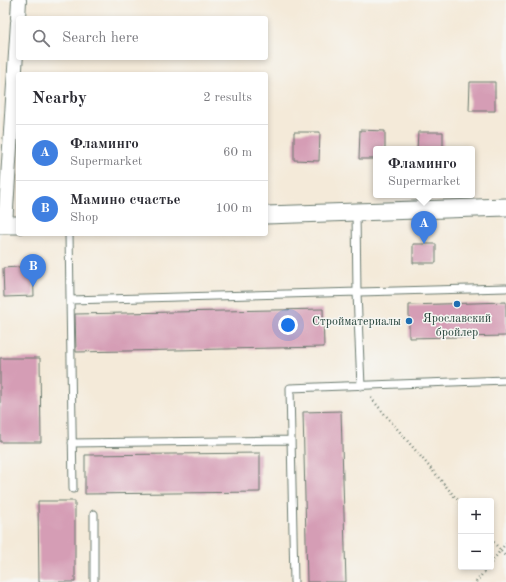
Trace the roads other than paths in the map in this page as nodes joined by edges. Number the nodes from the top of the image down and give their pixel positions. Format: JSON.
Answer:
{"nodes":[{"id":1,"x":19,"y":0,"type":"edge"},
{"id":2,"x":18,"y":16,"type":"edge"},
{"id":3,"x":16,"y":60,"type":"edge"},
{"id":4,"x":506,"y":207,"type":"edge"},
{"id":5,"x":356,"y":212,"type":"junction"},
{"id":6,"x":268,"y":215,"type":"edge"},
{"id":7,"x":8,"y":225,"type":"edge"},
{"id":8,"x":69,"y":236,"type":"edge"},
{"id":9,"x":506,"y":288,"type":"edge"},
{"id":10,"x":357,"y":293,"type":"junction"},
{"id":11,"x":70,"y":300,"type":"junction"},
{"id":12,"x":506,"y":380,"type":"edge"},
{"id":13,"x":361,"y":386,"type":"junction"},
{"id":14,"x":291,"y":440,"type":"junction"},
{"id":15,"x":72,"y":443,"type":"junction"},
{"id":16,"x":73,"y":488,"type":"dead end"},
{"id":17,"x":94,"y":514,"type":"dead end"},
{"id":18,"x":94,"y":582,"type":"edge"},
{"id":19,"x":294,"y":582,"type":"edge"}],
"edges":[{"from":1,"to":2,"type":"street"},
{"from":3,"to":7,"type":"street"},
{"from":4,"to":5,"type":"street"},
{"from":5,"to":6,"type":"street"},
{"from":5,"to":10,"type":"lane"},
{"from":8,"to":11,"type":"lane"},
{"from":9,"to":10,"type":"lane"},
{"from":10,"to":11,"type":"lane"},
{"from":10,"to":13,"type":"lane"},
{"from":11,"to":15,"type":"lane"},
{"from":12,"to":13,"type":"lane"},
{"from":13,"to":14,"type":"lane"},
{"from":14,"to":15,"type":"lane"},
{"from":14,"to":19,"type":"lane"},
{"from":15,"to":16,"type":"lane"},
{"from":17,"to":18,"type":"lane"}]}
